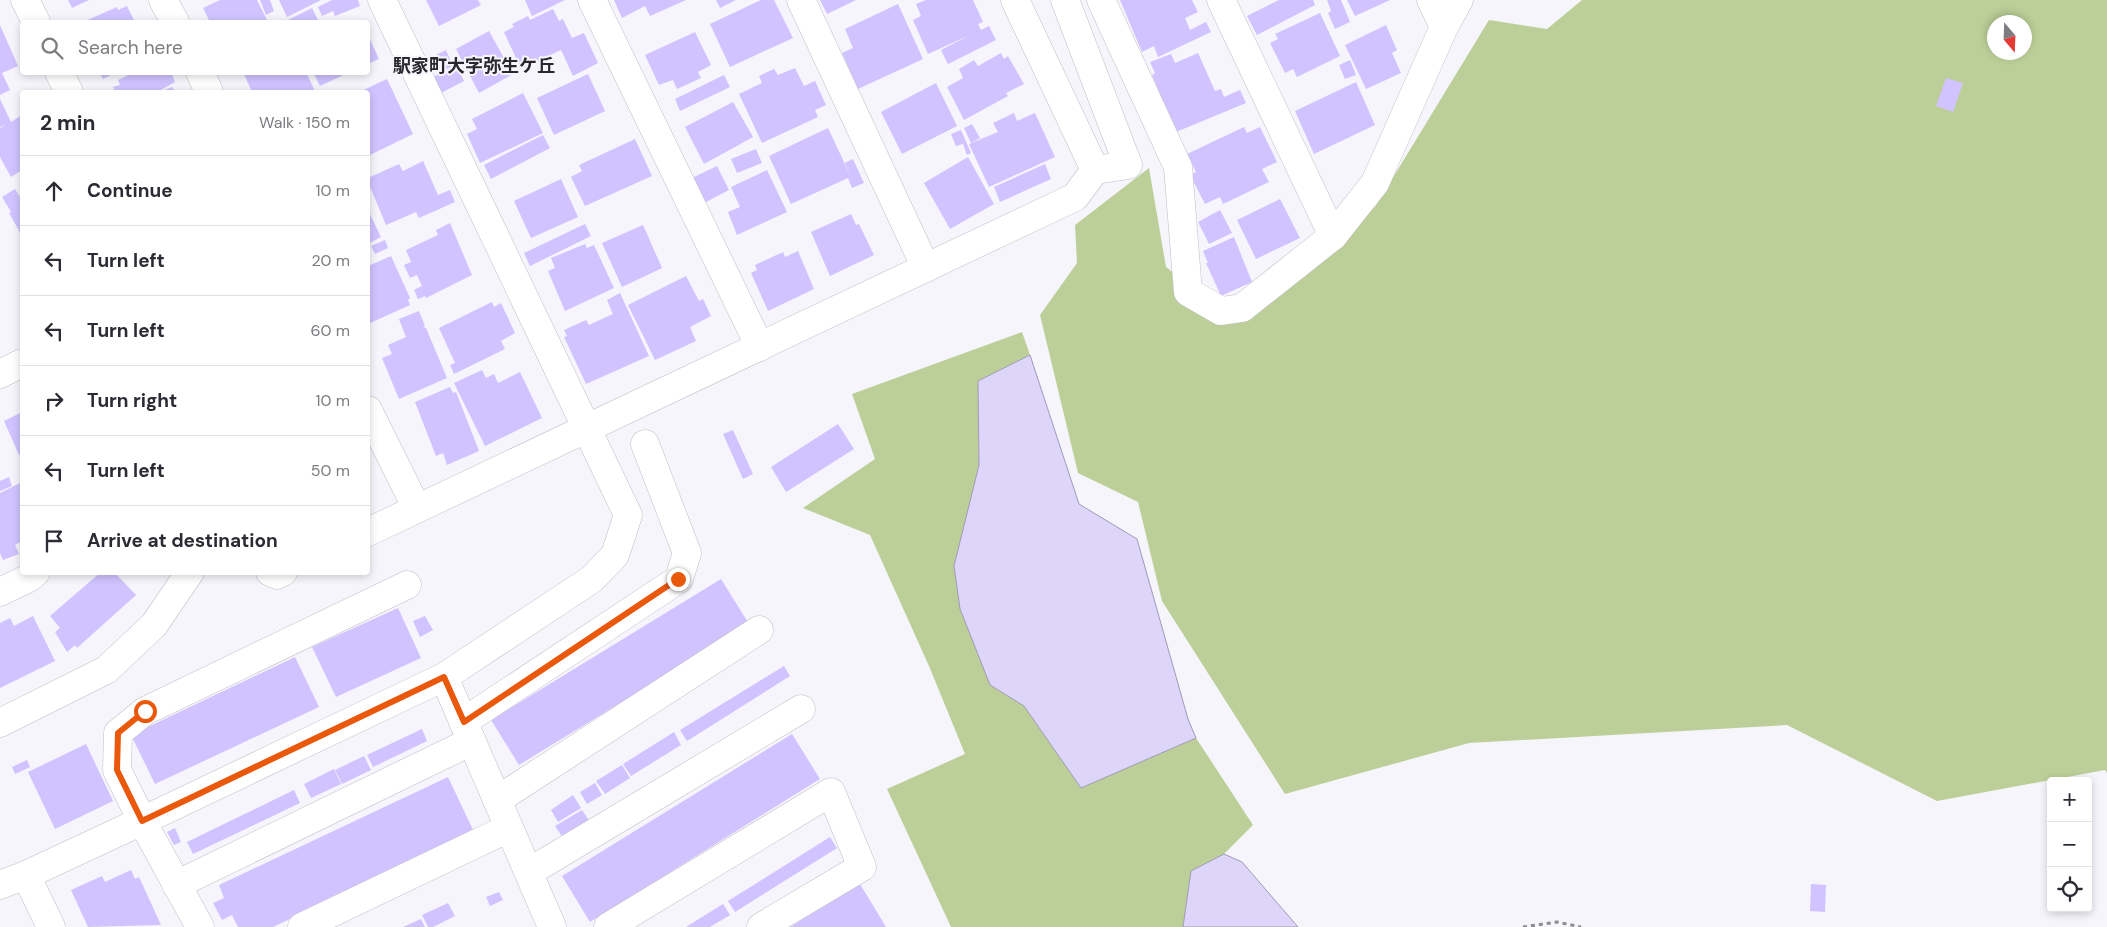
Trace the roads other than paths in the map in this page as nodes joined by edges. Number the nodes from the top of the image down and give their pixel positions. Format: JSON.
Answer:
{"nodes":[{"id":1,"x":25,"y":0,"type":"edge"},
{"id":2,"x":164,"y":0,"type":"edge"},
{"id":3,"x":382,"y":0,"type":"edge"},
{"id":4,"x":592,"y":0,"type":"edge"},
{"id":5,"x":801,"y":0,"type":"edge"},
{"id":6,"x":1015,"y":0,"type":"edge"},
{"id":7,"x":1065,"y":0,"type":"edge"},
{"id":8,"x":1102,"y":0,"type":"edge"},
{"id":9,"x":1221,"y":0,"type":"edge"},
{"id":10,"x":1431,"y":0,"type":"edge"},
{"id":11,"x":1459,"y":0,"type":"edge"},
{"id":12,"x":35,"y":20,"type":"edge"},
{"id":13,"x":174,"y":20,"type":"edge"},
{"id":14,"x":1444,"y":27,"type":"junction"},
{"id":15,"x":60,"y":75,"type":"edge"},
{"id":16,"x":202,"y":75,"type":"edge"},
{"id":17,"x":68,"y":90,"type":"edge"},
{"id":18,"x":209,"y":90,"type":"edge"},
{"id":19,"x":1095,"y":170,"type":"junction"},
{"id":20,"x":1333,"y":236,"type":"junction"},
{"id":21,"x":926,"y":268,"type":"junction"},
{"id":22,"x":760,"y":346,"type":"junction"},
{"id":23,"x":20,"y":364,"type":"edge"},
{"id":24,"x":0,"y":374,"type":"edge"},
{"id":25,"x":370,"y":414,"type":"edge"},
{"id":26,"x":588,"y":428,"type":"junction"},
{"id":27,"x":645,"y":444,"type":"dead end"},
{"id":28,"x":417,"y":509,"type":"junction"},
{"id":29,"x":370,"y":531,"type":"edge"},
{"id":30,"x":32,"y":575,"type":"edge"},
{"id":31,"x":188,"y":575,"type":"edge"},
{"id":32,"x":407,"y":585,"type":"dead end"},
{"id":33,"x":0,"y":592,"type":"edge"},
{"id":34,"x":759,"y":630,"type":"dead end"},
{"id":35,"x":444,"y":677,"type":"junction"},
{"id":36,"x":801,"y":708,"type":"dead end"},
{"id":37,"x":0,"y":723,"type":"edge"},
{"id":38,"x":468,"y":732,"type":"junction"},
{"id":39,"x":497,"y":800,"type":"junction"},
{"id":40,"x":142,"y":821,"type":"junction"},
{"id":41,"x":509,"y":828,"type":"junction"},
{"id":42,"x":529,"y":872,"type":"junction"},
{"id":43,"x":26,"y":875,"type":"junction"},
{"id":44,"x":0,"y":885,"type":"edge"},
{"id":45,"x":176,"y":885,"type":"junction"},
{"id":46,"x":51,"y":927,"type":"edge"},
{"id":47,"x":200,"y":927,"type":"edge"},
{"id":48,"x":302,"y":927,"type":"edge"},
{"id":49,"x":552,"y":927,"type":"edge"},
{"id":50,"x":608,"y":927,"type":"edge"},
{"id":51,"x":761,"y":927,"type":"edge"}],
"edges":[{"from":1,"to":12,"type":"street"},
{"from":2,"to":13,"type":"street"},
{"from":3,"to":26,"type":"street"},
{"from":4,"to":22,"type":"street"},
{"from":5,"to":21,"type":"street"},
{"from":6,"to":19,"type":"street"},
{"from":7,"to":19,"type":"street"},
{"from":8,"to":20,"type":"street"},
{"from":9,"to":20,"type":"street"},
{"from":10,"to":14,"type":"street"},
{"from":11,"to":14,"type":"street"},
{"from":14,"to":20,"type":"street"},
{"from":15,"to":17,"type":"street"},
{"from":16,"to":18,"type":"street"},
{"from":19,"to":21,"type":"street"},
{"from":21,"to":22,"type":"street"},
{"from":22,"to":26,"type":"street"},
{"from":23,"to":24,"type":"street"},
{"from":25,"to":28,"type":"street"},
{"from":26,"to":28,"type":"street"},
{"from":26,"to":35,"type":"street"},
{"from":27,"to":38,"type":"street"},
{"from":28,"to":29,"type":"street"},
{"from":30,"to":33,"type":"street"},
{"from":31,"to":37,"type":"street"},
{"from":32,"to":40,"type":"street"},
{"from":34,"to":39,"type":"street"},
{"from":35,"to":38,"type":"street"},
{"from":35,"to":40,"type":"street"},
{"from":36,"to":42,"type":"street"},
{"from":38,"to":39,"type":"street"},
{"from":38,"to":45,"type":"street"},
{"from":39,"to":41,"type":"street"},
{"from":40,"to":43,"type":"street"},
{"from":40,"to":45,"type":"street"},
{"from":41,"to":42,"type":"street"},
{"from":41,"to":48,"type":"street"},
{"from":42,"to":49,"type":"street"},
{"from":43,"to":44,"type":"street"},
{"from":43,"to":46,"type":"street"},
{"from":45,"to":47,"type":"street"},
{"from":50,"to":51,"type":"street"}]}
